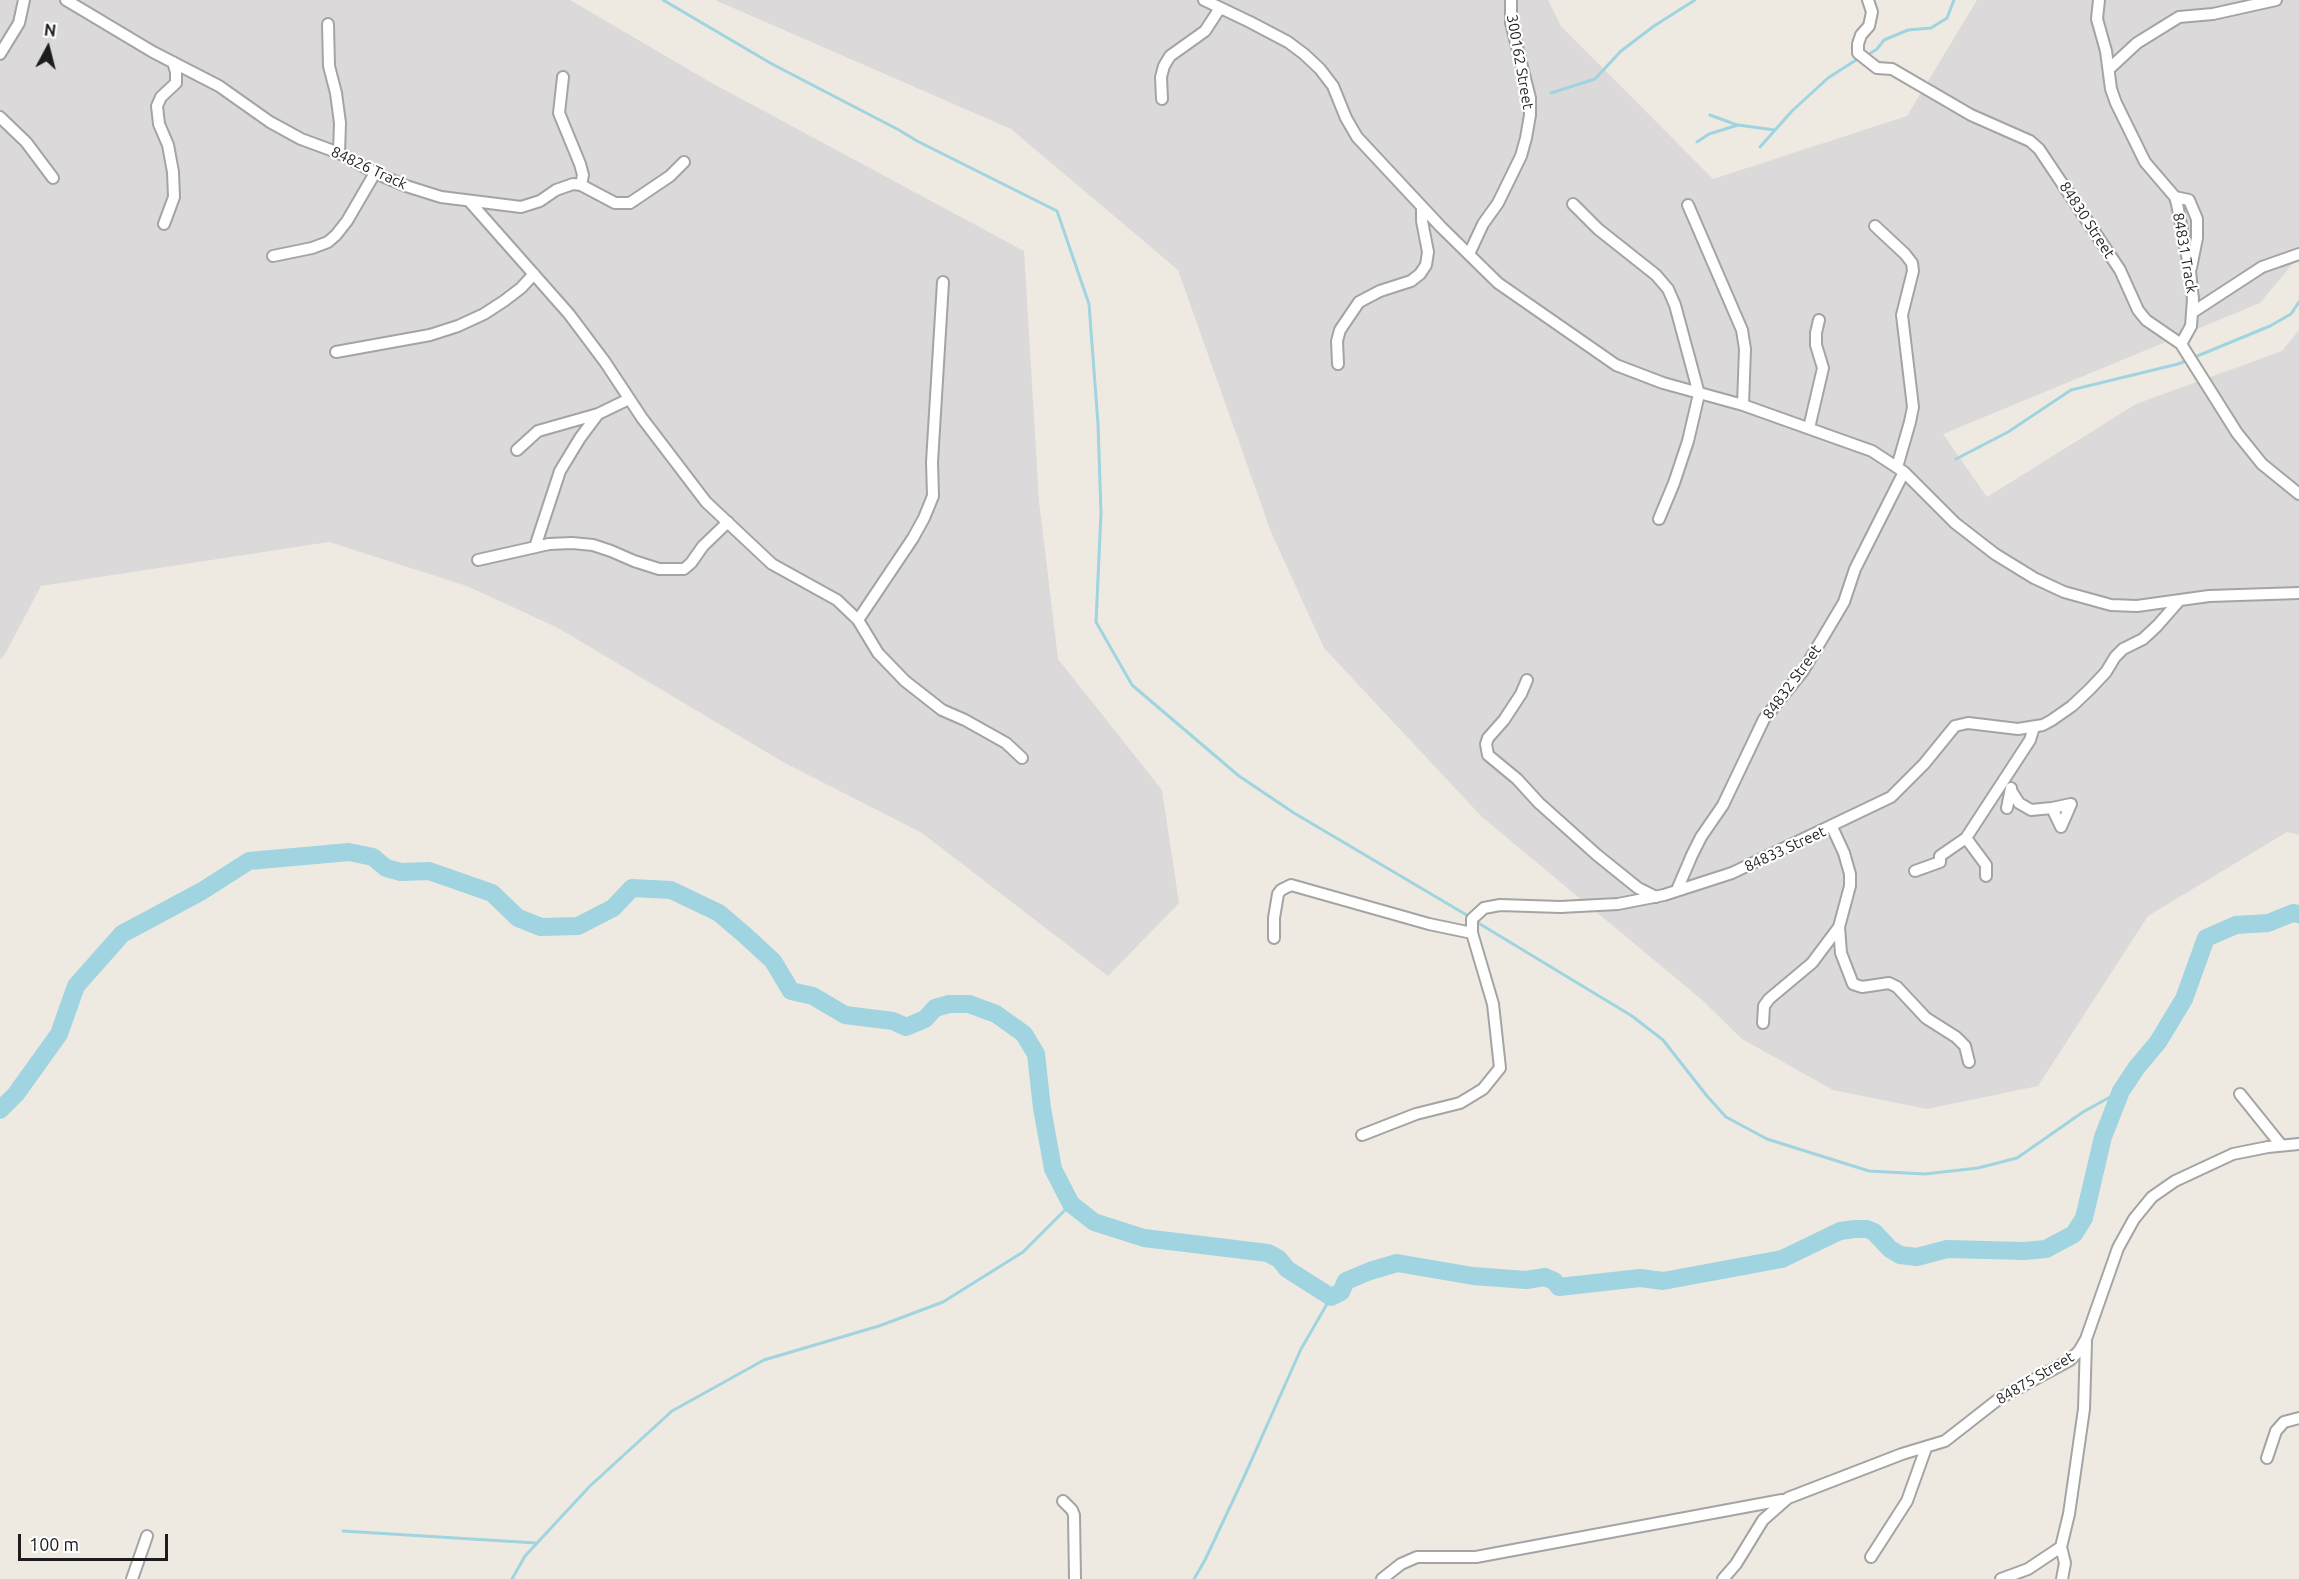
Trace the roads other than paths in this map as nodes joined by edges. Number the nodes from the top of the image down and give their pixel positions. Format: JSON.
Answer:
{"nodes":[{"id":1,"x":24,"y":0,"type":"edge"},
{"id":2,"x":66,"y":0,"type":"edge"},
{"id":3,"x":1204,"y":0,"type":"edge"},
{"id":4,"x":1511,"y":0,"type":"edge"},
{"id":5,"x":1868,"y":0,"type":"edge"},
{"id":6,"x":2099,"y":0,"type":"edge"},
{"id":7,"x":2276,"y":0,"type":"edge"},
{"id":8,"x":1220,"y":8,"type":"junction"},
{"id":9,"x":328,"y":24,"type":"dead end"},
{"id":10,"x":0,"y":54,"type":"edge"},
{"id":11,"x":173,"y":62,"type":"junction"},
{"id":12,"x":2109,"y":69,"type":"junction"},
{"id":13,"x":563,"y":77,"type":"dead end"},
{"id":14,"x":1162,"y":99,"type":"dead end"},
{"id":15,"x":0,"y":117,"type":"edge"},
{"id":16,"x":339,"y":153,"type":"junction"},
{"id":17,"x":684,"y":162,"type":"dead end"},
{"id":18,"x":375,"y":172,"type":"junction"},
{"id":19,"x":53,"y":178,"type":"dead end"},
{"id":20,"x":581,"y":185,"type":"junction"},
{"id":21,"x":2175,"y":197,"type":"junction"},
{"id":22,"x":470,"y":202,"type":"junction"},
{"id":23,"x":1573,"y":204,"type":"dead end"},
{"id":24,"x":1688,"y":205,"type":"dead end"},
{"id":25,"x":1422,"y":207,"type":"junction"},
{"id":26,"x":164,"y":224,"type":"dead end"},
{"id":27,"x":1875,"y":226,"type":"dead end"},
{"id":28,"x":1469,"y":254,"type":"junction"},
{"id":29,"x":2299,"y":254,"type":"edge"},
{"id":30,"x":273,"y":256,"type":"dead end"},
{"id":31,"x":2190,"y":271,"type":"junction"},
{"id":32,"x":534,"y":274,"type":"junction"},
{"id":33,"x":943,"y":282,"type":"dead end"},
{"id":34,"x":2193,"y":312,"type":"junction"},
{"id":35,"x":1818,"y":321,"type":"dead end"},
{"id":36,"x":2181,"y":344,"type":"junction"},
{"id":37,"x":336,"y":352,"type":"dead end"},
{"id":38,"x":1338,"y":363,"type":"dead end"},
{"id":39,"x":1699,"y":394,"type":"junction"},
{"id":40,"x":629,"y":399,"type":"junction"},
{"id":41,"x":1743,"y":405,"type":"junction"},
{"id":42,"x":598,"y":414,"type":"junction"},
{"id":43,"x":1809,"y":428,"type":"junction"},
{"id":44,"x":517,"y":450,"type":"dead end"},
{"id":45,"x":1900,"y":470,"type":"junction"},
{"id":46,"x":2299,"y":494,"type":"edge"},
{"id":47,"x":1659,"y":519,"type":"dead end"},
{"id":48,"x":728,"y":522,"type":"junction"},
{"id":49,"x":535,"y":547,"type":"junction"},
{"id":50,"x":478,"y":560,"type":"dead end"},
{"id":51,"x":2299,"y":593,"type":"edge"},
{"id":52,"x":2179,"y":601,"type":"junction"},
{"id":53,"x":858,"y":620,"type":"junction"},
{"id":54,"x":1527,"y":680,"type":"dead end"},
{"id":55,"x":2034,"y":727,"type":"junction"},
{"id":56,"x":1023,"y":758,"type":"dead end"},
{"id":57,"x":2009,"y":772,"type":"junction"},
{"id":58,"x":2012,"y":792,"type":"junction"},
{"id":59,"x":2007,"y":808,"type":"dead end"},
{"id":60,"x":2052,"y":808,"type":"dead end"},
{"id":61,"x":1832,"y":827,"type":"junction"},
{"id":62,"x":1966,"y":838,"type":"junction"},
{"id":63,"x":1915,"y":871,"type":"dead end"},
{"id":64,"x":1986,"y":876,"type":"dead end"},
{"id":65,"x":1677,"y":890,"type":"junction"},
{"id":66,"x":1656,"y":897,"type":"junction"},
{"id":67,"x":1839,"y":927,"type":"junction"},
{"id":68,"x":1472,"y":933,"type":"junction"},
{"id":69,"x":1274,"y":938,"type":"dead end"},
{"id":70,"x":1763,"y":1023,"type":"dead end"},
{"id":71,"x":1970,"y":1062,"type":"dead end"},
{"id":72,"x":2240,"y":1094,"type":"dead end"},
{"id":73,"x":1362,"y":1135,"type":"dead end"},
{"id":74,"x":2299,"y":1144,"type":"edge"},
{"id":75,"x":2281,"y":1145,"type":"junction"},
{"id":76,"x":2086,"y":1339,"type":"junction"},
{"id":77,"x":2299,"y":1418,"type":"edge"},
{"id":78,"x":1926,"y":1448,"type":"junction"},
{"id":79,"x":2267,"y":1458,"type":"dead end"},
{"id":80,"x":1788,"y":1498,"type":"junction"},
{"id":81,"x":1064,"y":1501,"type":"dead end"},
{"id":82,"x":147,"y":1536,"type":"dead end"},
{"id":83,"x":2061,"y":1546,"type":"junction"},
{"id":84,"x":1870,"y":1557,"type":"dead end"},
{"id":85,"x":132,"y":1579,"type":"edge"},
{"id":86,"x":1075,"y":1579,"type":"edge"},
{"id":87,"x":1382,"y":1579,"type":"edge"},
{"id":88,"x":1723,"y":1579,"type":"edge"},
{"id":89,"x":2001,"y":1579,"type":"edge"},
{"id":90,"x":2062,"y":1579,"type":"edge"}],
"edges":[{"from":1,"to":10,"type":"street"},
{"from":2,"to":11,"type":"street","name":"84826 Track"},
{"from":3,"to":8,"type":"street"},
{"from":4,"to":28,"type":"street","name":"300162 Street"},
{"from":5,"to":36,"type":"street","name":"84830 Street"},
{"from":6,"to":12,"type":"street","name":"84831 Track"},
{"from":7,"to":12,"type":"street"},
{"from":8,"to":14,"type":"street"},
{"from":8,"to":25,"type":"street"},
{"from":9,"to":16,"type":"street"},
{"from":11,"to":16,"type":"street","name":"84826 Track"},
{"from":11,"to":26,"type":"street"},
{"from":12,"to":21,"type":"street","name":"84831 Track"},
{"from":13,"to":20,"type":"street"},
{"from":15,"to":19,"type":"street"},
{"from":16,"to":18,"type":"street","name":"84826 Track"},
{"from":17,"to":20,"type":"street"},
{"from":18,"to":22,"type":"street","name":"84826 Track"},
{"from":18,"to":30,"type":"street"},
{"from":20,"to":22,"type":"street","name":"84826 Track"},
{"from":21,"to":31,"type":"street","name":"84831 Track"},
{"from":21,"to":31,"type":"street"},
{"from":22,"to":32,"type":"street"},
{"from":23,"to":39,"type":"street"},
{"from":24,"to":41,"type":"street"},
{"from":25,"to":28,"type":"street"},
{"from":25,"to":38,"type":"street"},
{"from":27,"to":45,"type":"street","name":"84832 Street"},
{"from":28,"to":39,"type":"street"},
{"from":29,"to":34,"type":"street"},
{"from":31,"to":34,"type":"street","name":"84831 Track"},
{"from":32,"to":37,"type":"street"},
{"from":32,"to":40,"type":"street"},
{"from":33,"to":53,"type":"street"},
{"from":34,"to":36,"type":"street","name":"84831 Track"},
{"from":35,"to":43,"type":"street"},
{"from":36,"to":46,"type":"street","name":"84830 Street"},
{"from":39,"to":41,"type":"street"},
{"from":39,"to":47,"type":"street"},
{"from":40,"to":42,"type":"street"},
{"from":40,"to":48,"type":"street"},
{"from":41,"to":43,"type":"street"},
{"from":42,"to":44,"type":"street"},
{"from":42,"to":49,"type":"street"},
{"from":43,"to":45,"type":"street"},
{"from":45,"to":52,"type":"street"},
{"from":45,"to":65,"type":"street","name":"84832 Street"},
{"from":48,"to":49,"type":"street"},
{"from":48,"to":53,"type":"street"},
{"from":49,"to":50,"type":"street"},
{"from":51,"to":52,"type":"street"},
{"from":52,"to":55,"type":"street","name":"84833 Street"},
{"from":53,"to":56,"type":"street"},
{"from":54,"to":66,"type":"street"},
{"from":55,"to":57,"type":"street"},
{"from":55,"to":61,"type":"street","name":"84833 Street"},
{"from":57,"to":58,"type":"street"},
{"from":57,"to":62,"type":"street"},
{"from":58,"to":59,"type":"street"},
{"from":58,"to":60,"type":"street"},
{"from":61,"to":65,"type":"street","name":"84833 Street"},
{"from":61,"to":67,"type":"street"},
{"from":62,"to":63,"type":"street"},
{"from":62,"to":64,"type":"street"},
{"from":65,"to":66,"type":"street","name":"84833 Street"},
{"from":66,"to":68,"type":"street","name":"84833 Street"},
{"from":67,"to":70,"type":"street"},
{"from":67,"to":71,"type":"street"},
{"from":68,"to":69,"type":"street"},
{"from":68,"to":73,"type":"street"},
{"from":72,"to":75,"type":"street"},
{"from":74,"to":75,"type":"street","name":"84875 Street"},
{"from":75,"to":76,"type":"street","name":"84875 Street"},
{"from":76,"to":78,"type":"street","name":"84875 Street"},
{"from":76,"to":83,"type":"street"},
{"from":77,"to":79,"type":"street"},
{"from":78,"to":80,"type":"street","name":"84875 Street"},
{"from":78,"to":84,"type":"street"},
{"from":80,"to":87,"type":"street"},
{"from":80,"to":88,"type":"street","name":"84875 Street"},
{"from":81,"to":86,"type":"street"},
{"from":82,"to":85,"type":"street"},
{"from":83,"to":89,"type":"street"},
{"from":83,"to":90,"type":"street"}]}
